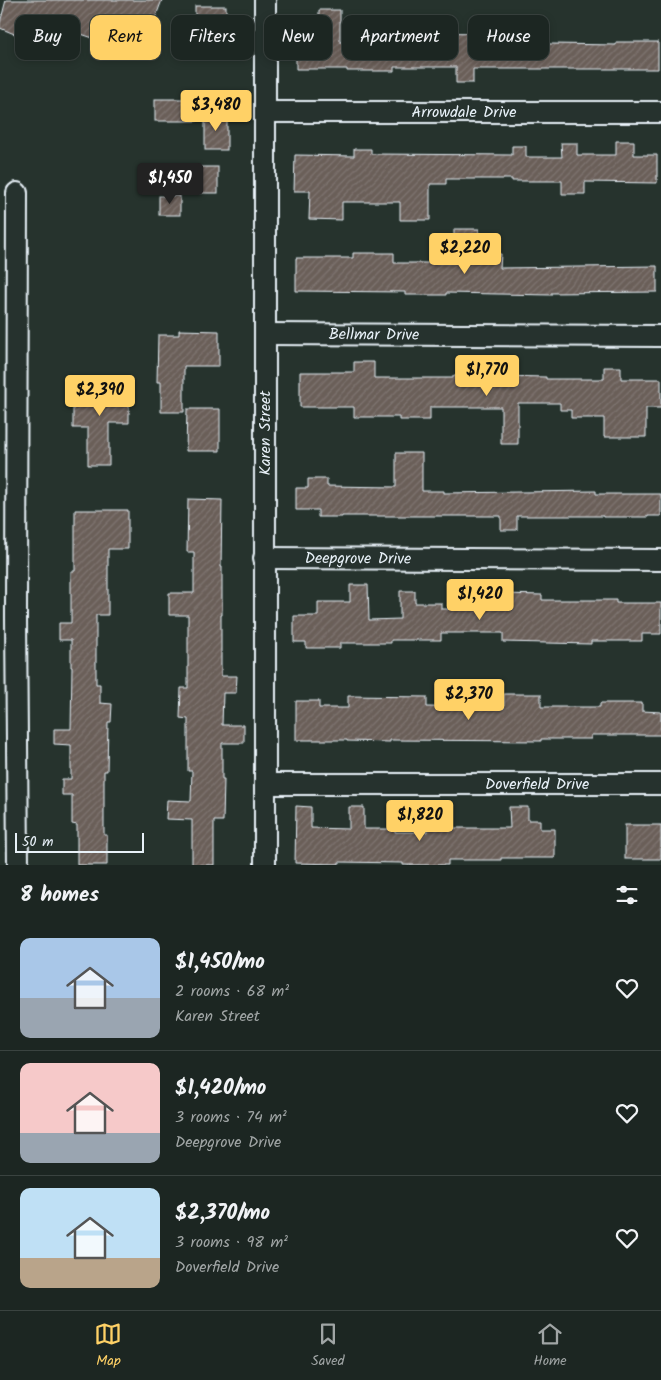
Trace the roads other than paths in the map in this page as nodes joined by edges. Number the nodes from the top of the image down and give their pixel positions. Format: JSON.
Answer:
{"nodes":[{"id":1,"x":265,"y":0,"type":"edge"},
{"id":2,"x":265,"y":112,"type":"junction"},
{"id":3,"x":661,"y":112,"type":"edge"},
{"id":4,"x":17,"y":193,"type":"dead end"},
{"id":5,"x":265,"y":334,"type":"junction"},
{"id":6,"x":661,"y":336,"type":"edge"},
{"id":7,"x":264,"y":558,"type":"junction"},
{"id":8,"x":661,"y":560,"type":"edge"},
{"id":9,"x":265,"y":784,"type":"junction"},
{"id":10,"x":661,"y":784,"type":"edge"},
{"id":11,"x":18,"y":865,"type":"edge"},
{"id":12,"x":265,"y":865,"type":"edge"}],
"edges":[{"from":1,"to":2,"type":"street","name":"Karen Street"},
{"from":2,"to":3,"type":"street","name":"Arrowdale Drive"},
{"from":2,"to":5,"type":"street","name":"Karen Street"},
{"from":4,"to":11,"type":"street"},
{"from":5,"to":6,"type":"street","name":"Bellmar Drive"},
{"from":5,"to":7,"type":"street","name":"Karen Street"},
{"from":7,"to":8,"type":"street","name":"Deepgrove Drive"},
{"from":7,"to":9,"type":"street","name":"Karen Street"},
{"from":9,"to":10,"type":"street","name":"Doverfield Drive"},
{"from":9,"to":12,"type":"street","name":"Karen Street"}]}
